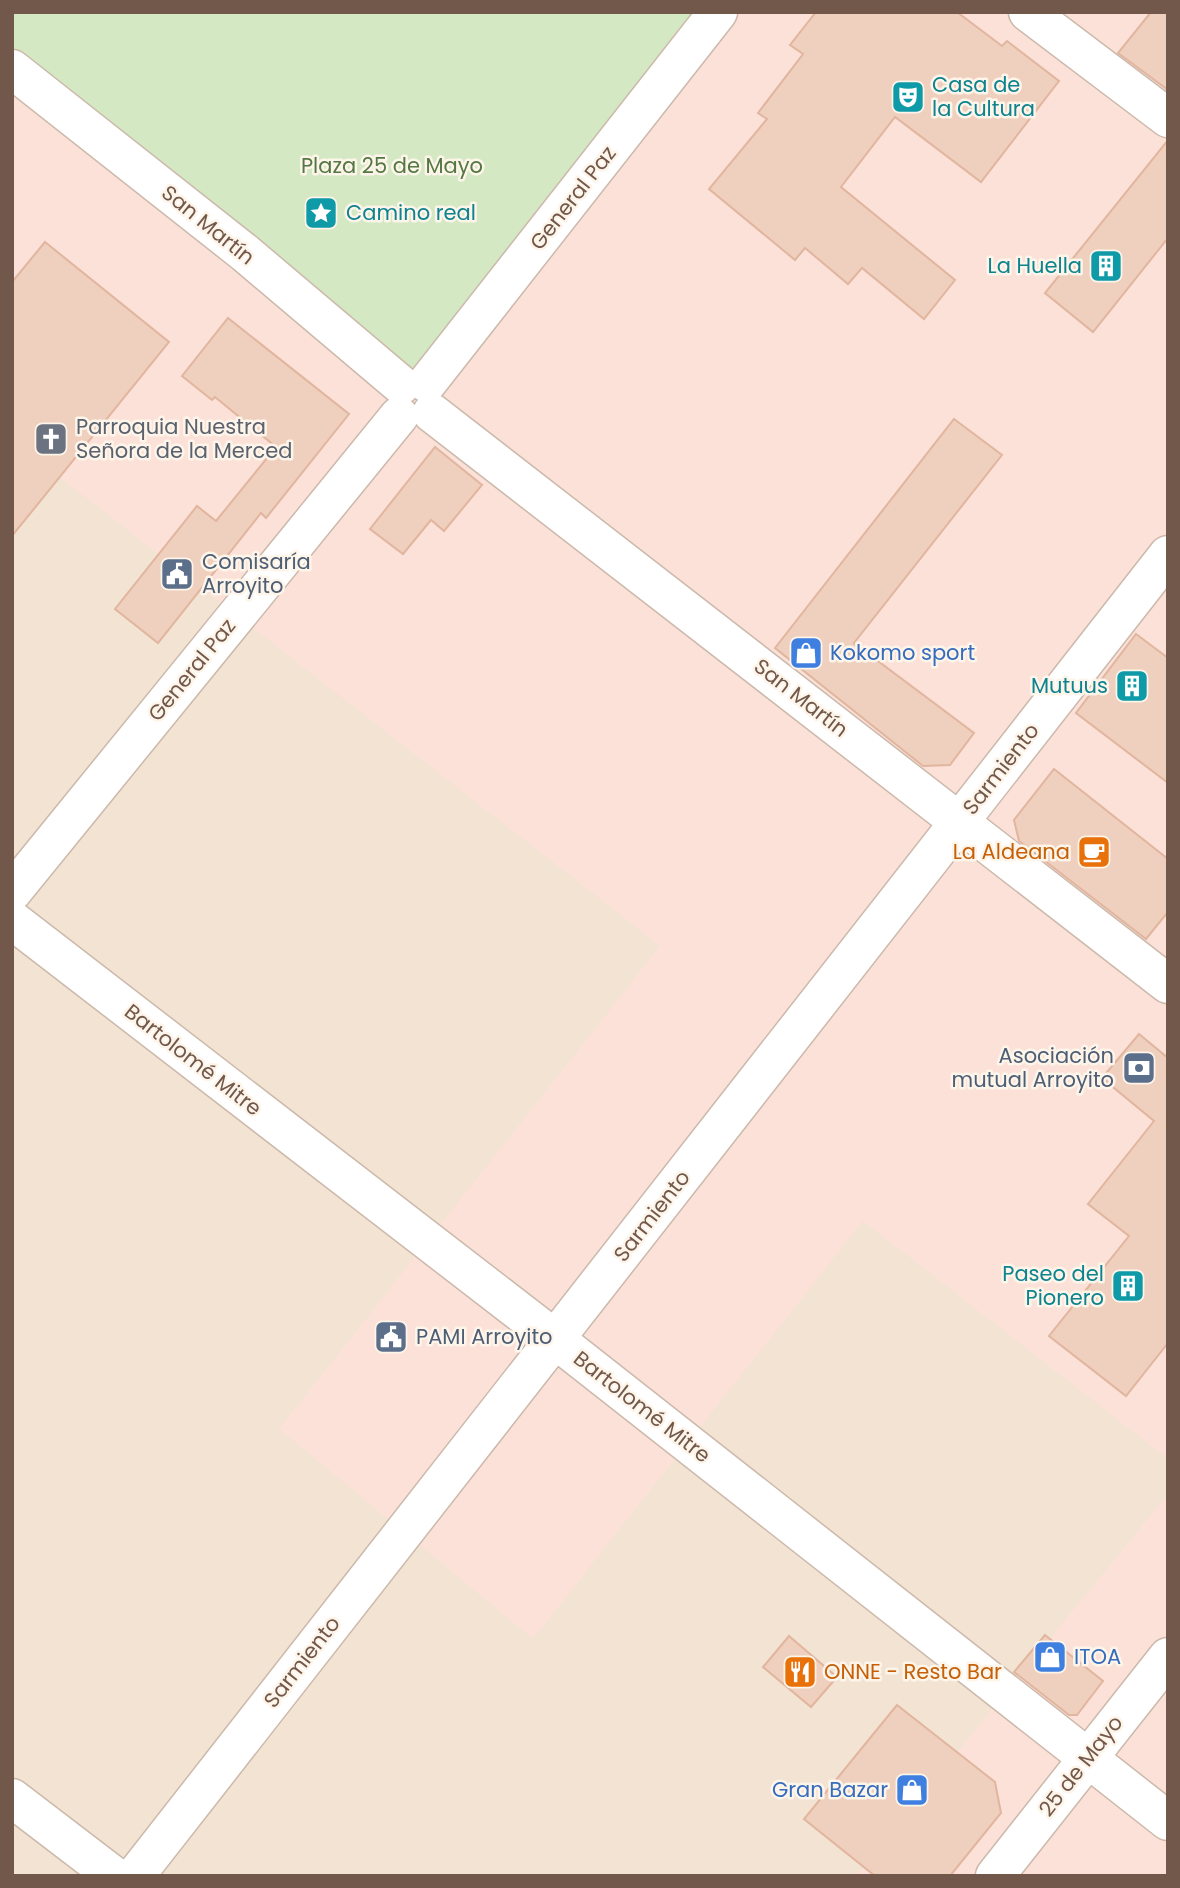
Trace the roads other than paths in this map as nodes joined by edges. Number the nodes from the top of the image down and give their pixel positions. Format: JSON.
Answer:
{"nodes":[{"id":1,"x":718,"y":12,"type":"edge"},
{"id":2,"x":1028,"y":12,"type":"edge"},
{"id":3,"x":12,"y":69,"type":"edge"},
{"id":4,"x":1168,"y":118,"type":"edge"},
{"id":5,"x":415,"y":399,"type":"junction"},
{"id":6,"x":1168,"y":555,"type":"edge"},
{"id":7,"x":960,"y":821,"type":"junction"},
{"id":8,"x":12,"y":892,"type":"edge"},
{"id":9,"x":12,"y":920,"type":"edge"},
{"id":10,"x":1168,"y":984,"type":"edge"},
{"id":11,"x":555,"y":1339,"type":"junction"},
{"id":12,"x":1168,"y":1657,"type":"edge"},
{"id":13,"x":1088,"y":1758,"type":"junction"},
{"id":14,"x":12,"y":1798,"type":"edge"},
{"id":15,"x":1168,"y":1821,"type":"edge"},
{"id":16,"x":114,"y":1876,"type":"edge"},
{"id":17,"x":135,"y":1876,"type":"edge"},
{"id":18,"x":995,"y":1876,"type":"edge"}],
"edges":[{"from":1,"to":5,"type":"street","name":"General Paz"},
{"from":2,"to":4,"type":"street"},
{"from":3,"to":5,"type":"street","name":"San Martín"},
{"from":5,"to":7,"type":"street","name":"San Martín"},
{"from":5,"to":8,"type":"street","name":"General Paz"},
{"from":6,"to":7,"type":"street","name":"Sarmiento"},
{"from":7,"to":10,"type":"street","name":"San Martín"},
{"from":7,"to":11,"type":"street","name":"Sarmiento"},
{"from":9,"to":11,"type":"street","name":"Bartolomé Mitre"},
{"from":11,"to":13,"type":"street","name":"Bartolomé Mitre"},
{"from":11,"to":17,"type":"street","name":"Sarmiento"},
{"from":12,"to":13,"type":"street","name":"25 de Mayo"},
{"from":13,"to":15,"type":"street","name":"Bartolomé Mitre"},
{"from":13,"to":18,"type":"street","name":"25 de Mayo"},
{"from":14,"to":16,"type":"street"}]}
